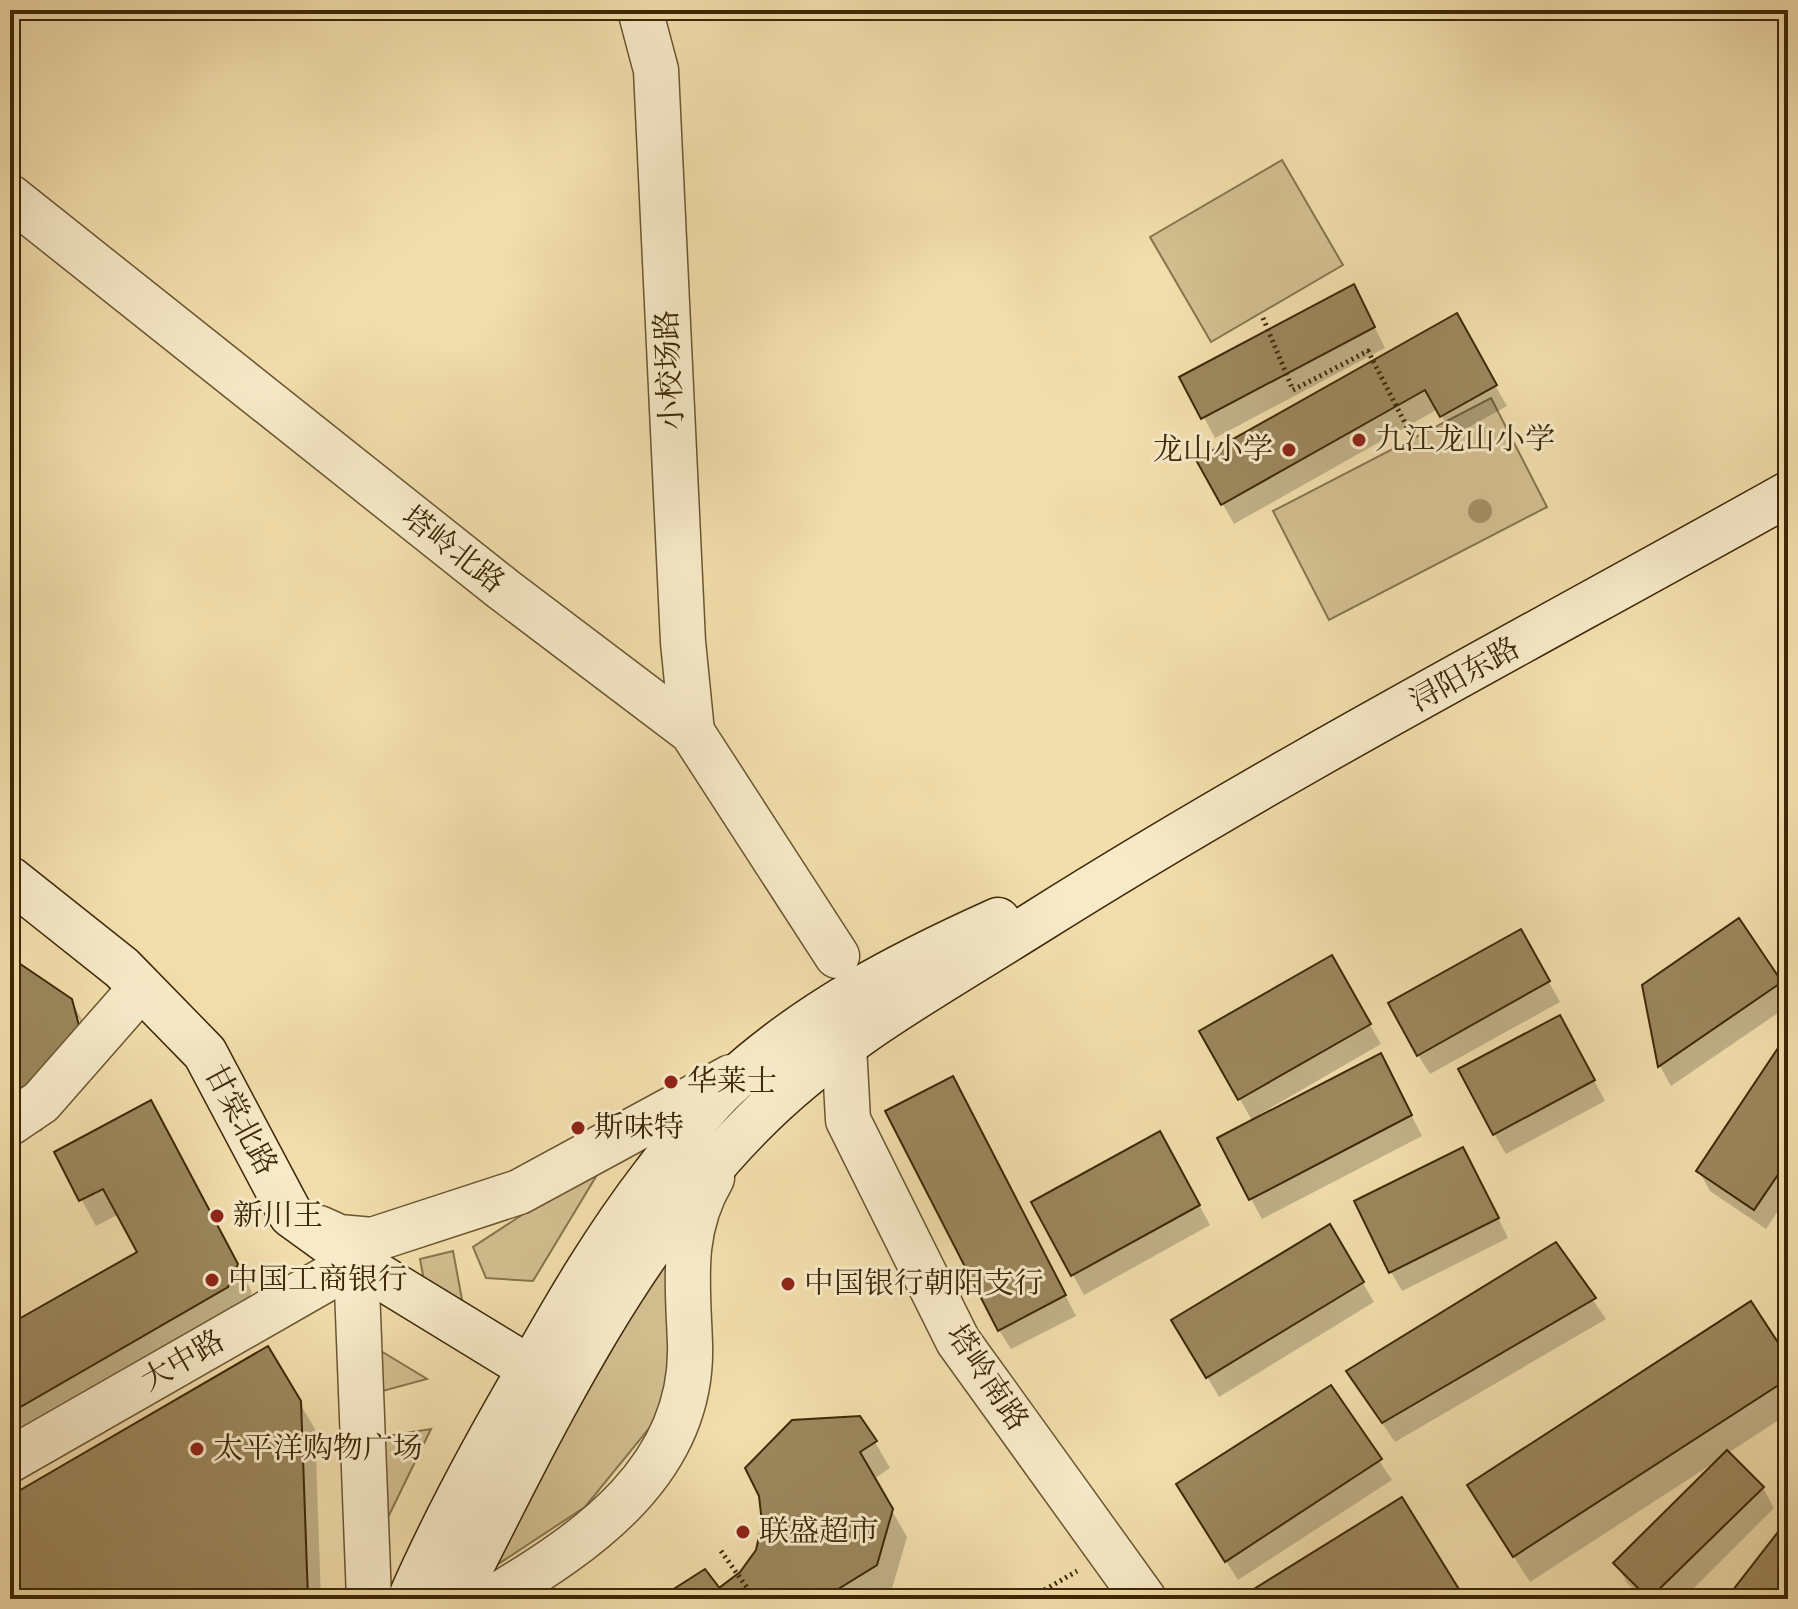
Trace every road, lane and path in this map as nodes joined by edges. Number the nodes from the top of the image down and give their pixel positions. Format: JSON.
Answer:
{"nodes":[{"id":1,"x":640,"y":10,"type":"edge"},
{"id":2,"x":10,"y":197,"type":"edge"},
{"id":3,"x":1263,"y":318,"type":"dead end"},
{"id":4,"x":1407,"y":427,"type":"dead end"},
{"id":5,"x":1788,"y":494,"type":"edge"},
{"id":6,"x":692,"y":732,"type":"junction"},
{"id":7,"x":1142,"y":855,"type":"junction"},
{"id":8,"x":10,"y":879,"type":"edge"},
{"id":9,"x":837,"y":956,"type":"dead end"},
{"id":10,"x":141,"y":988,"type":"junction"},
{"id":11,"x":844,"y":1046,"type":"junction"},
{"id":12,"x":747,"y":1068,"type":"junction"},
{"id":13,"x":10,"y":1123,"type":"edge"},
{"id":14,"x":728,"y":1150,"type":"junction"},
{"id":15,"x":291,"y":1215,"type":"junction"},
{"id":16,"x":356,"y":1262,"type":"junction"},
{"id":17,"x":548,"y":1379,"type":"junction"},
{"id":18,"x":10,"y":1460,"type":"edge"},
{"id":19,"x":721,"y":1551,"type":"dead end"},
{"id":20,"x":1109,"y":1552,"type":"junction"},
{"id":21,"x":369,"y":1599,"type":"edge"},
{"id":22,"x":410,"y":1599,"type":"edge"},
{"id":23,"x":455,"y":1599,"type":"edge"},
{"id":24,"x":491,"y":1599,"type":"edge"},
{"id":25,"x":755,"y":1599,"type":"edge"},
{"id":26,"x":1029,"y":1599,"type":"edge"},
{"id":27,"x":1144,"y":1599,"type":"edge"}],
"edges":[{"from":1,"to":6,"type":"street","name":"小校场路"},
{"from":2,"to":6,"type":"street","name":"塔岭北路"},
{"from":3,"to":4,"type":"path"},
{"from":5,"to":7,"type":"street","name":"浔阳东路"},
{"from":6,"to":9,"type":"street","name":"塔岭北路"},
{"from":7,"to":11,"type":"street"},
{"from":7,"to":12,"type":"street"},
{"from":8,"to":10,"type":"street","name":"甘棠北路"},
{"from":10,"to":13,"type":"street"},
{"from":10,"to":15,"type":"street","name":"甘棠北路"},
{"from":11,"to":14,"type":"street"},
{"from":11,"to":20,"type":"street","name":"塔岭南路"},
{"from":12,"to":15,"type":"street"},
{"from":12,"to":17,"type":"street"},
{"from":14,"to":17,"type":"street"},
{"from":14,"to":24,"type":"street"},
{"from":15,"to":16,"type":"street","name":"甘棠北路"},
{"from":16,"to":17,"type":"street","name":"甘棠北路"},
{"from":16,"to":18,"type":"street","name":"大中路"},
{"from":16,"to":21,"type":"street"},
{"from":17,"to":22,"type":"street"},
{"from":17,"to":23,"type":"street"},
{"from":19,"to":25,"type":"path"},
{"from":20,"to":26,"type":"path"},
{"from":20,"to":27,"type":"street","name":"塔岭南路"}]}
